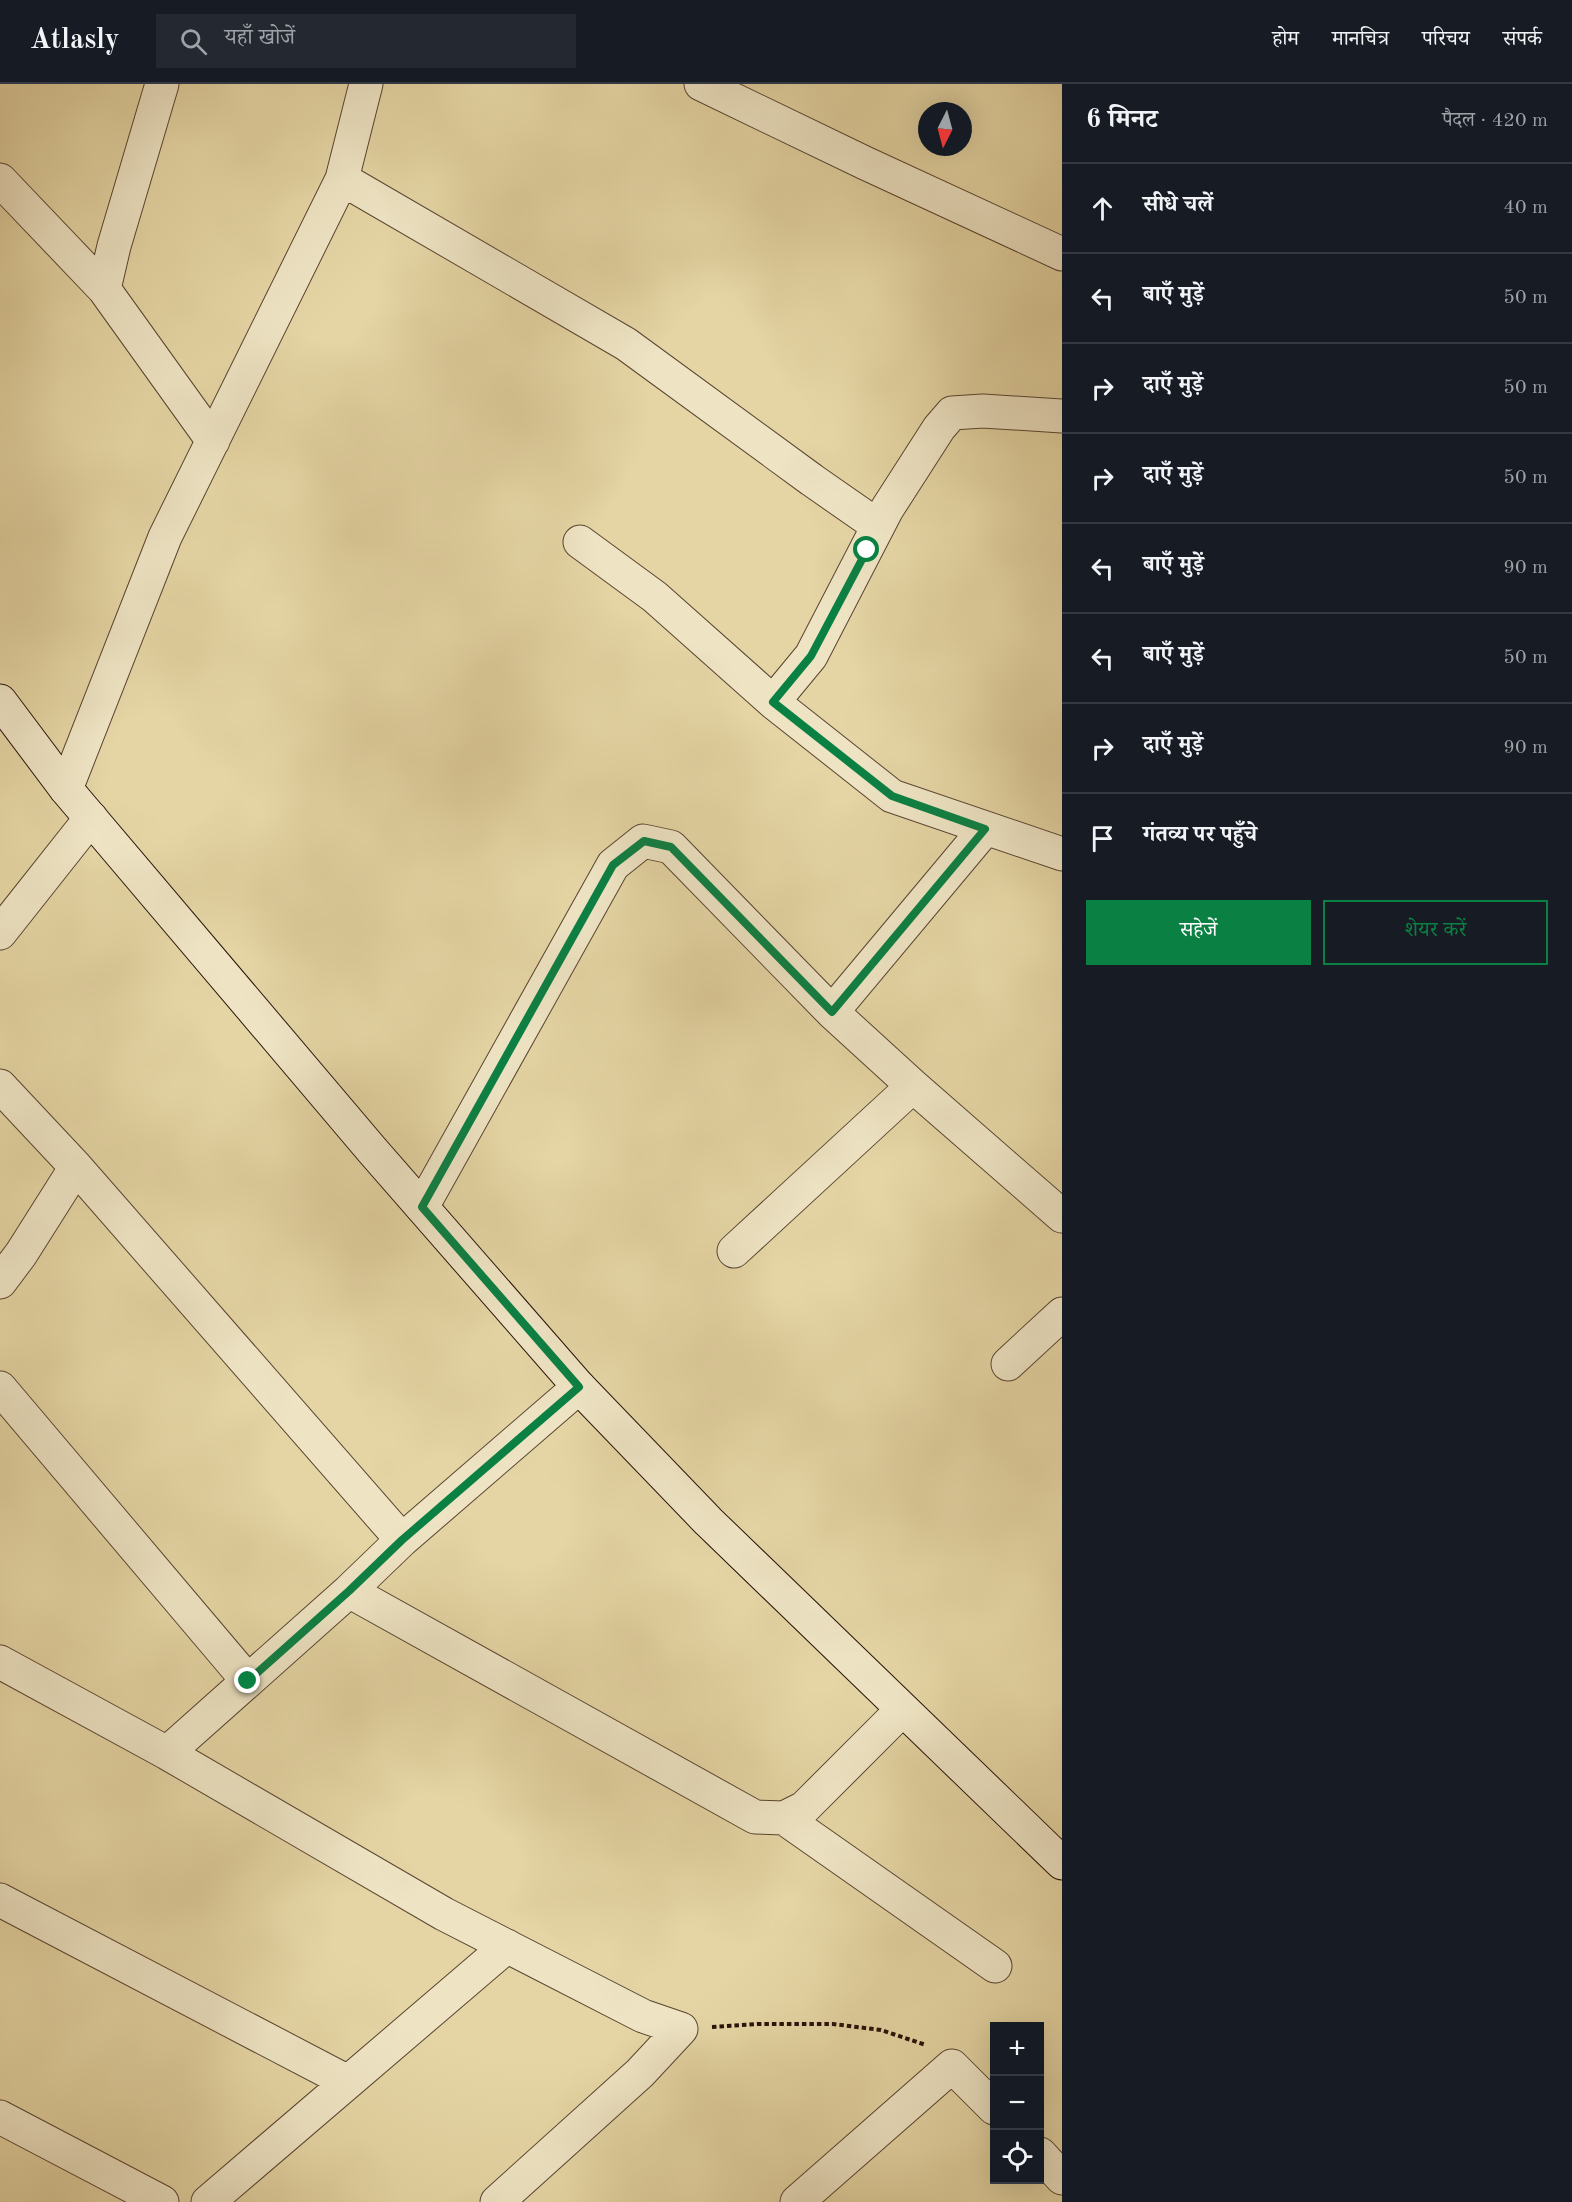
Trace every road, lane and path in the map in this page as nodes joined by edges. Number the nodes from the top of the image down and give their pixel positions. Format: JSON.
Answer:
{"nodes":[{"id":1,"x":162,"y":84,"type":"edge"},
{"id":2,"x":366,"y":84,"type":"edge"},
{"id":3,"x":701,"y":84,"type":"edge"},
{"id":4,"x":342,"y":179,"type":"junction"},
{"id":5,"x":0,"y":180,"type":"edge"},
{"id":6,"x":1062,"y":254,"type":"edge"},
{"id":7,"x":104,"y":289,"type":"junction"},
{"id":8,"x":1062,"y":416,"type":"edge"},
{"id":9,"x":213,"y":441,"type":"junction"},
{"id":10,"x":878,"y":526,"type":"junction"},
{"id":11,"x":580,"y":542,"type":"dead end"},
{"id":12,"x":0,"y":701,"type":"edge"},
{"id":13,"x":773,"y":702,"type":"junction"},
{"id":14,"x":66,"y":789,"type":"junction"},
{"id":15,"x":91,"y":818,"type":"junction"},
{"id":16,"x":985,"y":829,"type":"junction"},
{"id":17,"x":1062,"y":854,"type":"edge"},
{"id":18,"x":0,"y":933,"type":"edge"},
{"id":19,"x":832,"y":1012,"type":"junction"},
{"id":20,"x":0,"y":1086,"type":"edge"},
{"id":21,"x":913,"y":1086,"type":"junction"},
{"id":22,"x":76,"y":1167,"type":"junction"},
{"id":23,"x":422,"y":1207,"type":"junction"},
{"id":24,"x":1062,"y":1216,"type":"edge"},
{"id":25,"x":734,"y":1251,"type":"dead end"},
{"id":26,"x":0,"y":1282,"type":"edge"},
{"id":27,"x":1062,"y":1314,"type":"edge"},
{"id":28,"x":1008,"y":1364,"type":"dead end"},
{"id":29,"x":579,"y":1387,"type":"junction"},
{"id":30,"x":0,"y":1388,"type":"edge"},
{"id":31,"x":402,"y":1540,"type":"junction"},
{"id":32,"x":349,"y":1591,"type":"junction"},
{"id":33,"x":0,"y":1662,"type":"edge"},
{"id":34,"x":248,"y":1681,"type":"junction"},
{"id":35,"x":902,"y":1710,"type":"junction"},
{"id":36,"x":167,"y":1754,"type":"junction"},
{"id":37,"x":784,"y":1818,"type":"junction"},
{"id":38,"x":1062,"y":1863,"type":"edge"},
{"id":39,"x":0,"y":1900,"type":"edge"},
{"id":40,"x":507,"y":1946,"type":"junction"},
{"id":41,"x":995,"y":1966,"type":"dead end"},
{"id":42,"x":681,"y":2029,"type":"junction"},
{"id":43,"x":952,"y":2066,"type":"junction"},
{"id":44,"x":348,"y":2082,"type":"junction"},
{"id":45,"x":990,"y":2104,"type":"edge"},
{"id":46,"x":0,"y":2117,"type":"edge"},
{"id":47,"x":1044,"y":2158,"type":"edge"},
{"id":48,"x":1062,"y":2178,"type":"edge"},
{"id":49,"x":162,"y":2202,"type":"edge"},
{"id":50,"x":208,"y":2202,"type":"edge"},
{"id":51,"x":498,"y":2202,"type":"edge"},
{"id":52,"x":797,"y":2202,"type":"edge"}],
"edges":[{"from":1,"to":7,"type":"street"},
{"from":2,"to":4,"type":"street"},
{"from":3,"to":6,"type":"street"},
{"from":4,"to":9,"type":"street"},
{"from":4,"to":10,"type":"street"},
{"from":5,"to":7,"type":"street"},
{"from":7,"to":9,"type":"street"},
{"from":8,"to":10,"type":"street"},
{"from":9,"to":14,"type":"street"},
{"from":10,"to":13,"type":"street"},
{"from":11,"to":13,"type":"street"},
{"from":12,"to":14,"type":"street"},
{"from":13,"to":16,"type":"street"},
{"from":14,"to":15,"type":"street"},
{"from":15,"to":18,"type":"street"},
{"from":15,"to":23,"type":"street"},
{"from":16,"to":17,"type":"street"},
{"from":16,"to":19,"type":"street"},
{"from":19,"to":21,"type":"street"},
{"from":19,"to":23,"type":"street"},
{"from":20,"to":22,"type":"street"},
{"from":21,"to":24,"type":"street"},
{"from":21,"to":25,"type":"street"},
{"from":22,"to":26,"type":"street"},
{"from":22,"to":31,"type":"street"},
{"from":23,"to":29,"type":"street"},
{"from":27,"to":28,"type":"street"},
{"from":29,"to":31,"type":"street"},
{"from":29,"to":35,"type":"street"},
{"from":30,"to":34,"type":"street"},
{"from":31,"to":32,"type":"street"},
{"from":32,"to":34,"type":"street"},
{"from":32,"to":37,"type":"street"},
{"from":33,"to":36,"type":"street"},
{"from":34,"to":36,"type":"street"},
{"from":35,"to":37,"type":"street"},
{"from":35,"to":38,"type":"street"},
{"from":36,"to":40,"type":"street"},
{"from":37,"to":41,"type":"street"},
{"from":39,"to":44,"type":"street"},
{"from":40,"to":42,"type":"street"},
{"from":40,"to":44,"type":"street"},
{"from":42,"to":43,"type":"path"},
{"from":42,"to":51,"type":"street"},
{"from":43,"to":45,"type":"street"},
{"from":43,"to":52,"type":"street"},
{"from":44,"to":50,"type":"street"},
{"from":46,"to":49,"type":"street"},
{"from":47,"to":48,"type":"street"}]}
